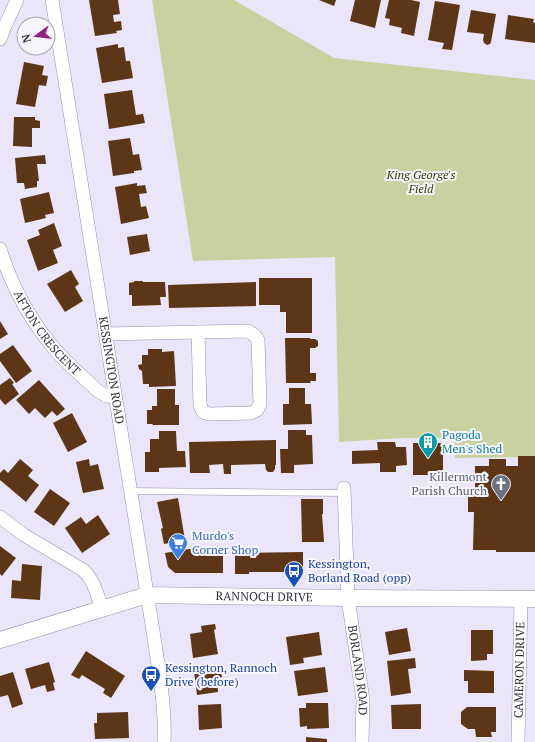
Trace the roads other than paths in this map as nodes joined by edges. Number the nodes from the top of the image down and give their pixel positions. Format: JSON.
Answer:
{"nodes":[{"id":1,"x":17,"y":0,"type":"edge"},
{"id":2,"x":52,"y":0,"type":"edge"},
{"id":3,"x":0,"y":39,"type":"edge"},
{"id":4,"x":0,"y":249,"type":"edge"},
{"id":5,"x":198,"y":332,"type":"junction"},
{"id":6,"x":106,"y":334,"type":"junction"},
{"id":7,"x":115,"y":397,"type":"junction"},
{"id":8,"x":344,"y":490,"type":"joint"},
{"id":9,"x":130,"y":491,"type":"junction"},
{"id":10,"x":0,"y":517,"type":"edge"},
{"id":11,"x":147,"y":595,"type":"junction"},
{"id":12,"x":348,"y":598,"type":"junction"},
{"id":13,"x":528,"y":599,"type":"edge"},
{"id":14,"x":102,"y":608,"type":"junction"},
{"id":15,"x":0,"y":640,"type":"edge"},
{"id":16,"x":164,"y":742,"type":"edge"},
{"id":17,"x":362,"y":742,"type":"edge"},
{"id":18,"x":518,"y":742,"type":"edge"}],
"edges":[{"from":1,"to":3,"type":"street"},
{"from":2,"to":6,"type":"street","name":"KESSINGTON ROAD"},
{"from":4,"to":7,"type":"street","name":"AFTON CRESCENT"},
{"from":5,"to":5,"type":"street"},
{"from":5,"to":6,"type":"street"},
{"from":6,"to":7,"type":"street","name":"KESSINGTON ROAD"},
{"from":7,"to":9,"type":"street","name":"KESSINGTON ROAD"},
{"from":8,"to":9,"type":"lane"},
{"from":8,"to":12,"type":"street","name":"BORLAND ROAD"},
{"from":9,"to":11,"type":"street","name":"KESSINGTON ROAD"},
{"from":10,"to":14,"type":"street"},
{"from":11,"to":12,"type":"street","name":"RANNOCH DRIVE"},
{"from":11,"to":14,"type":"street","name":"RANNOCH DRIVE"},
{"from":11,"to":16,"type":"street","name":"KESSINGTON ROAD"},
{"from":12,"to":13,"type":"street","name":"RANNOCH DRIVE"},
{"from":12,"to":17,"type":"street","name":"BORLAND ROAD"},
{"from":13,"to":18,"type":"street","name":"CAMERON DRIVE"},
{"from":14,"to":15,"type":"street","name":"RANNOCH DRIVE"}]}
